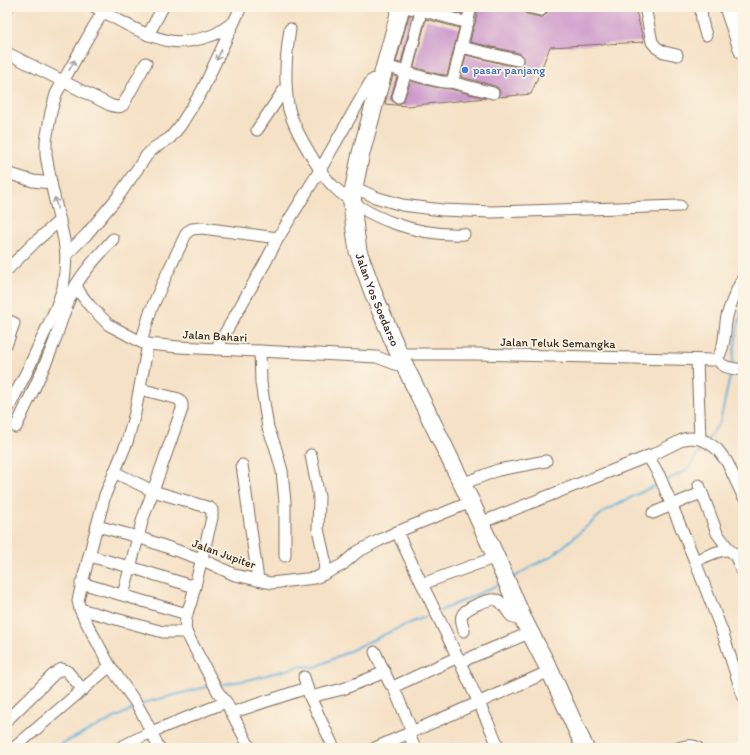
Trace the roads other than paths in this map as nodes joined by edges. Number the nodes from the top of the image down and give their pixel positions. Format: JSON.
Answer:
{"nodes":[{"id":1,"x":163,"y":7,"type":"edge"},
{"id":2,"x":241,"y":7,"type":"edge"},
{"id":3,"x":401,"y":7,"type":"edge"},
{"id":4,"x":405,"y":7,"type":"edge"},
{"id":5,"x":471,"y":7,"type":"edge"},
{"id":6,"x":528,"y":7,"type":"edge"},
{"id":7,"x":645,"y":7,"type":"edge"},
{"id":8,"x":702,"y":7,"type":"edge"},
{"id":9,"x":728,"y":7,"type":"edge"},
{"id":10,"x":422,"y":8,"type":"edge"},
{"id":11,"x":101,"y":9,"type":"edge"},
{"id":12,"x":541,"y":10,"type":"dead end"},
{"id":13,"x":234,"y":22,"type":"junction"},
{"id":14,"x":468,"y":23,"type":"junction"},
{"id":15,"x":290,"y":29,"type":"dead end"},
{"id":16,"x":148,"y":34,"type":"junction"},
{"id":17,"x":706,"y":35,"type":"dead end"},
{"id":18,"x":462,"y":47,"type":"junction"},
{"id":19,"x":743,"y":51,"type":"edge"},
{"id":20,"x":7,"y":53,"type":"edge"},
{"id":21,"x":678,"y":55,"type":"dead end"},
{"id":22,"x":517,"y":60,"type":"dead end"},
{"id":23,"x":146,"y":63,"type":"dead end"},
{"id":24,"x":406,"y":72,"type":"junction"},
{"id":25,"x":383,"y":73,"type":"junction"},
{"id":26,"x":63,"y":81,"type":"junction"},
{"id":27,"x":451,"y":82,"type":"junction"},
{"id":28,"x":286,"y":86,"type":"junction"},
{"id":29,"x":493,"y":93,"type":"dead end"},
{"id":30,"x":398,"y":97,"type":"dead end"},
{"id":31,"x":257,"y":130,"type":"dead end"},
{"id":32,"x":320,"y":170,"type":"junction"},
{"id":33,"x":7,"y":173,"type":"edge"},
{"id":34,"x":51,"y":183,"type":"junction"},
{"id":35,"x":353,"y":194,"type":"junction"},
{"id":36,"x":680,"y":206,"type":"dead end"},
{"id":37,"x":60,"y":220,"type":"junction"},
{"id":38,"x":464,"y":234,"type":"dead end"},
{"id":39,"x":278,"y":238,"type":"junction"},
{"id":40,"x":113,"y":239,"type":"dead end"},
{"id":41,"x":66,"y":255,"type":"junction"},
{"id":42,"x":7,"y":270,"type":"edge"},
{"id":43,"x":743,"y":278,"type":"edge"},
{"id":44,"x":76,"y":286,"type":"junction"},
{"id":45,"x":7,"y":320,"type":"edge"},
{"id":46,"x":7,"y":343,"type":"edge"},
{"id":47,"x":145,"y":343,"type":"junction"},
{"id":48,"x":216,"y":349,"type":"junction"},
{"id":49,"x":260,"y":351,"type":"junction"},
{"id":50,"x":377,"y":357,"type":"junction"},
{"id":51,"x":400,"y":357,"type":"junction"},
{"id":52,"x":697,"y":360,"type":"junction"},
{"id":53,"x":720,"y":363,"type":"junction"},
{"id":54,"x":743,"y":370,"type":"edge"},
{"id":55,"x":140,"y":388,"type":"junction"},
{"id":56,"x":7,"y":412,"type":"edge"},
{"id":57,"x":16,"y":427,"type":"dead end"},
{"id":58,"x":700,"y":439,"type":"junction"},
{"id":59,"x":311,"y":455,"type":"dead end"},
{"id":60,"x":648,"y":456,"type":"junction"},
{"id":61,"x":546,"y":461,"type":"dead end"},
{"id":62,"x":242,"y":465,"type":"dead end"},
{"id":63,"x":114,"y":472,"type":"junction"},
{"id":64,"x":462,"y":484,"type":"junction"},
{"id":65,"x":153,"y":491,"type":"junction"},
{"id":66,"x":743,"y":496,"type":"edge"},
{"id":67,"x":471,"y":502,"type":"junction"},
{"id":68,"x":672,"y":505,"type":"junction"},
{"id":69,"x":653,"y":513,"type":"dead end"},
{"id":70,"x":480,"y":523,"type":"junction"},
{"id":71,"x":97,"y":526,"type":"junction"},
{"id":72,"x":397,"y":532,"type":"junction"},
{"id":73,"x":138,"y":537,"type":"junction"},
{"id":74,"x":730,"y":551,"type":"junction"},
{"id":75,"x":89,"y":556,"type":"junction"},
{"id":76,"x":285,"y":556,"type":"dead end"},
{"id":77,"x":496,"y":557,"type":"junction"},
{"id":78,"x":202,"y":559,"type":"junction"},
{"id":79,"x":695,"y":561,"type":"junction"},
{"id":80,"x":130,"y":567,"type":"junction"},
{"id":81,"x":324,"y":574,"type":"junction"},
{"id":82,"x":743,"y":574,"type":"edge"},
{"id":83,"x":258,"y":580,"type":"junction"},
{"id":84,"x":81,"y":584,"type":"junction"},
{"id":85,"x":422,"y":584,"type":"junction"},
{"id":86,"x":195,"y":587,"type":"junction"},
{"id":87,"x":123,"y":595,"type":"junction"},
{"id":88,"x":80,"y":609,"type":"junction"},
{"id":89,"x":186,"y":614,"type":"junction"},
{"id":90,"x":526,"y":626,"type":"junction"},
{"id":91,"x":464,"y":631,"type":"dead end"},
{"id":92,"x":186,"y":632,"type":"junction"},
{"id":93,"x":375,"y":652,"type":"dead end"},
{"id":94,"x":459,"y":659,"type":"junction"},
{"id":95,"x":110,"y":666,"type":"junction"},
{"id":96,"x":550,"y":671,"type":"junction"},
{"id":97,"x":385,"y":672,"type":"junction"},
{"id":98,"x":393,"y":686,"type":"junction"},
{"id":99,"x":307,"y":687,"type":"junction"},
{"id":100,"x":82,"y":690,"type":"junction"},
{"id":101,"x":742,"y":691,"type":"edge"},
{"id":102,"x":226,"y":702,"type":"junction"},
{"id":103,"x":480,"y":703,"type":"junction"},
{"id":104,"x":231,"y":713,"type":"junction"},
{"id":105,"x":7,"y":720,"type":"edge"},
{"id":106,"x":151,"y":732,"type":"junction"},
{"id":107,"x":410,"y":732,"type":"junction"},
{"id":108,"x":14,"y":748,"type":"edge"},
{"id":109,"x":119,"y":748,"type":"edge"},
{"id":110,"x":159,"y":748,"type":"edge"},
{"id":111,"x":250,"y":748,"type":"edge"},
{"id":112,"x":334,"y":748,"type":"edge"},
{"id":113,"x":375,"y":748,"type":"edge"},
{"id":114,"x":415,"y":748,"type":"edge"},
{"id":115,"x":499,"y":748,"type":"edge"},
{"id":116,"x":586,"y":748,"type":"edge"},
{"id":117,"x":678,"y":748,"type":"edge"},
{"id":118,"x":698,"y":748,"type":"edge"}],
"edges":[{"from":1,"to":16,"type":"street"},
{"from":2,"to":13,"type":"street"},
{"from":3,"to":25,"type":"highway","name":"Jalan Yos Soedarso"},
{"from":4,"to":10,"type":"street"},
{"from":5,"to":14,"type":"street"},
{"from":6,"to":12,"type":"street"},
{"from":7,"to":21,"type":"street"},
{"from":8,"to":17,"type":"street"},
{"from":9,"to":19,"type":"highway"},
{"from":10,"to":14,"type":"street"},
{"from":10,"to":24,"type":"street"},
{"from":11,"to":16,"type":"street"},
{"from":26,"to":11,"type":"street","one_way":true},
{"from":13,"to":16,"type":"street"},
{"from":13,"to":41,"type":"street","one_way":true},
{"from":14,"to":18,"type":"street"},
{"from":15,"to":28,"type":"street"},
{"from":18,"to":22,"type":"street"},
{"from":18,"to":27,"type":"street"},
{"from":20,"to":26,"type":"street"},
{"from":23,"to":26,"type":"street"},
{"from":24,"to":25,"type":"street"},
{"from":24,"to":27,"type":"street"},
{"from":24,"to":30,"type":"street"},
{"from":25,"to":32,"type":"street"},
{"from":25,"to":35,"type":"highway","name":"Jalan Yos Soedarso"},
{"from":26,"to":34,"type":"street"},
{"from":27,"to":29,"type":"street"},
{"from":28,"to":31,"type":"street"},
{"from":28,"to":32,"type":"street"},
{"from":32,"to":35,"type":"street"},
{"from":32,"to":39,"type":"street"},
{"from":33,"to":34,"type":"street"},
{"from":37,"to":34,"type":"street","one_way":true},
{"from":35,"to":36,"type":"street"},
{"from":35,"to":38,"type":"street"},
{"from":35,"to":51,"type":"highway","name":"Jalan Yos Soedarso"},
{"from":37,"to":41,"type":"street"},
{"from":37,"to":42,"type":"street"},
{"from":39,"to":47,"type":"street"},
{"from":39,"to":48,"type":"street"},
{"from":40,"to":44,"type":"street"},
{"from":41,"to":56,"type":"street"},
{"from":43,"to":53,"type":"street"},
{"from":44,"to":47,"type":"street","name":"Jalan Bahari"},
{"from":44,"to":57,"type":"street"},
{"from":45,"to":46,"type":"street"},
{"from":47,"to":48,"type":"street","name":"Jalan Bahari"},
{"from":47,"to":55,"type":"street"},
{"from":48,"to":49,"type":"street","name":"Jalan Bahari"},
{"from":49,"to":50,"type":"street","name":"Jalan Bahari"},
{"from":49,"to":76,"type":"street"},
{"from":50,"to":51,"type":"street","name":"Jalan Bahari"},
{"from":50,"to":51,"type":"street","name":"Jalan Bahari"},
{"from":51,"to":52,"type":"street","name":"Jalan Teluk Semangka"},
{"from":51,"to":64,"type":"highway","name":"Jalan Yos Soedarso"},
{"from":52,"to":53,"type":"street","name":"Jalan Teluk Semangka"},
{"from":52,"to":58,"type":"street"},
{"from":53,"to":54,"type":"street","name":"Jalan Teluk Semangka"},
{"from":55,"to":63,"type":"street"},
{"from":55,"to":65,"type":"street"},
{"from":58,"to":60,"type":"street"},
{"from":58,"to":66,"type":"street"},
{"from":59,"to":81,"type":"street"},
{"from":60,"to":68,"type":"street"},
{"from":60,"to":70,"type":"street"},
{"from":61,"to":64,"type":"street"},
{"from":62,"to":83,"type":"street"},
{"from":63,"to":65,"type":"street"},
{"from":63,"to":71,"type":"street"},
{"from":64,"to":67,"type":"highway","name":"Jalan Yos Soedarso"},
{"from":65,"to":73,"type":"street"},
{"from":65,"to":78,"type":"street"},
{"from":67,"to":70,"type":"highway","name":"Jalan Yos Soedarso"},
{"from":67,"to":72,"type":"street","name":"Jalan Jupiter"},
{"from":68,"to":69,"type":"street"},
{"from":68,"to":74,"type":"street"},
{"from":68,"to":79,"type":"street"},
{"from":70,"to":77,"type":"highway","name":"Jalan Yos Soedarso"},
{"from":71,"to":73,"type":"street","name":"Jalan Jupiter"},
{"from":71,"to":75,"type":"street"},
{"from":72,"to":81,"type":"street","name":"Jalan Jupiter"},
{"from":72,"to":85,"type":"street"},
{"from":73,"to":78,"type":"street","name":"Jalan Jupiter"},
{"from":73,"to":80,"type":"street"},
{"from":74,"to":79,"type":"street"},
{"from":74,"to":82,"type":"street"},
{"from":75,"to":80,"type":"street"},
{"from":75,"to":84,"type":"street"},
{"from":77,"to":85,"type":"street"},
{"from":77,"to":90,"type":"highway","name":"Jalan Yos Soedarso"},
{"from":78,"to":83,"type":"street","name":"Jalan Jupiter"},
{"from":78,"to":86,"type":"street"},
{"from":79,"to":101,"type":"street"},
{"from":80,"to":86,"type":"street"},
{"from":80,"to":87,"type":"street"},
{"from":81,"to":83,"type":"street","name":"Jalan Jupiter"},
{"from":84,"to":87,"type":"street"},
{"from":84,"to":88,"type":"street"},
{"from":85,"to":94,"type":"street"},
{"from":86,"to":89,"type":"street"},
{"from":87,"to":89,"type":"street"},
{"from":88,"to":92,"type":"street"},
{"from":88,"to":95,"type":"street"},
{"from":89,"to":92,"type":"street"},
{"from":90,"to":91,"type":"street"},
{"from":90,"to":94,"type":"street"},
{"from":90,"to":96,"type":"highway","name":"Jalan Yos Soedarso"},
{"from":92,"to":102,"type":"street"},
{"from":93,"to":97,"type":"street"},
{"from":94,"to":98,"type":"street"},
{"from":94,"to":103,"type":"street"},
{"from":95,"to":100,"type":"street"},
{"from":95,"to":106,"type":"street"},
{"from":96,"to":103,"type":"street"},
{"from":96,"to":116,"type":"highway","name":"Jalan Yos Soedarso"},
{"from":97,"to":98,"type":"street"},
{"from":97,"to":99,"type":"street"},
{"from":98,"to":107,"type":"street"},
{"from":99,"to":104,"type":"street"},
{"from":99,"to":112,"type":"street"},
{"from":100,"to":105,"type":"street"},
{"from":100,"to":108,"type":"street"},
{"from":102,"to":104,"type":"street"},
{"from":102,"to":106,"type":"street"},
{"from":103,"to":107,"type":"street"},
{"from":103,"to":115,"type":"street"},
{"from":104,"to":111,"type":"street"},
{"from":106,"to":109,"type":"street"},
{"from":106,"to":110,"type":"street"},
{"from":107,"to":113,"type":"street"},
{"from":107,"to":114,"type":"street"},
{"from":117,"to":118,"type":"street"}]}
